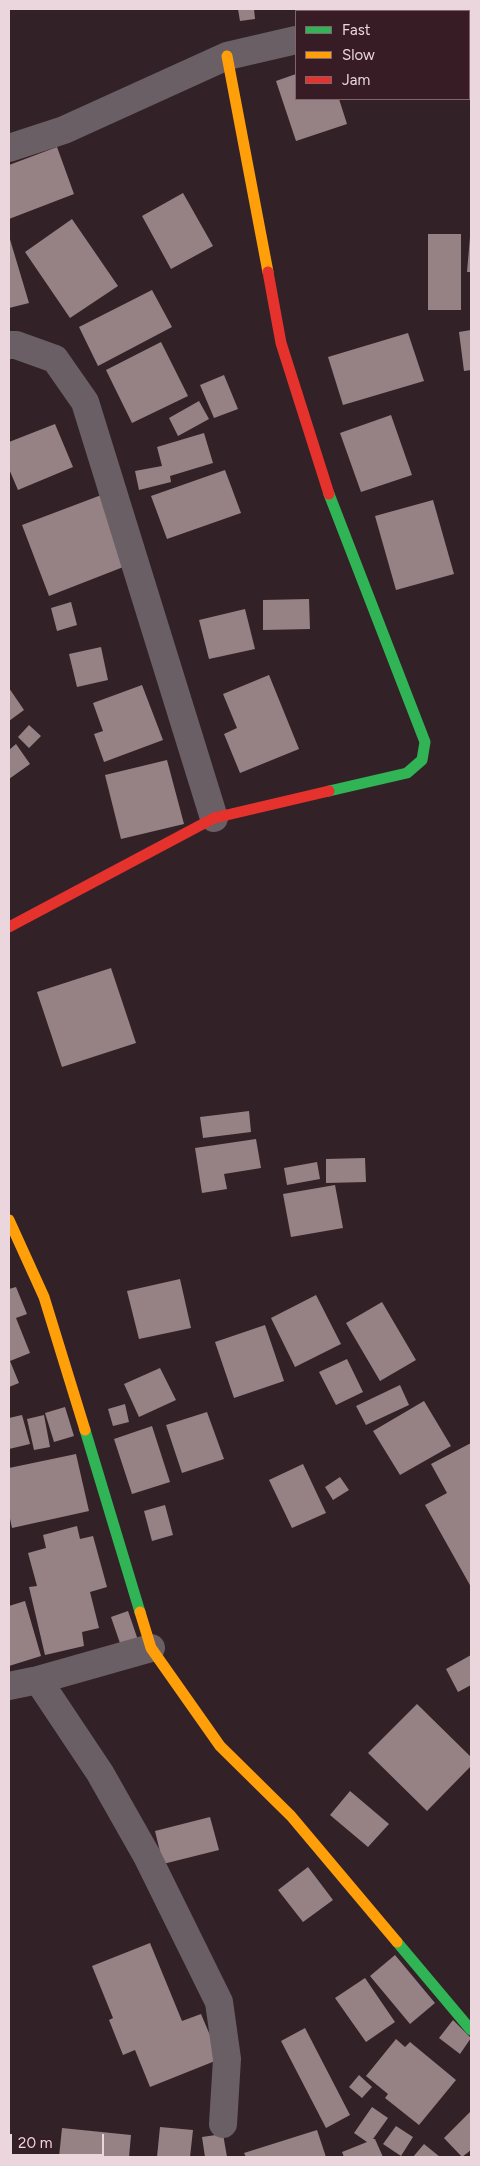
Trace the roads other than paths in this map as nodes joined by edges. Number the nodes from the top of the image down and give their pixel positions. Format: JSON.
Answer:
{"nodes":[{"id":1,"x":295,"y":40,"type":"edge"},
{"id":2,"x":227,"y":56,"type":"junction"},
{"id":3,"x":9,"y":148,"type":"edge"},
{"id":4,"x":9,"y":345,"type":"edge"},
{"id":5,"x":214,"y":818,"type":"junction"},
{"id":6,"x":9,"y":927,"type":"edge"},
{"id":7,"x":9,"y":1220,"type":"edge"},
{"id":8,"x":151,"y":1648,"type":"junction"},
{"id":9,"x":38,"y":1680,"type":"junction"},
{"id":10,"x":9,"y":1686,"type":"edge"},
{"id":11,"x":471,"y":2030,"type":"edge"},
{"id":12,"x":223,"y":2124,"type":"dead end"}],
"edges":[{"from":1,"to":2,"type":"street"},
{"from":2,"to":3,"type":"street"},
{"from":2,"to":5,"type":"street"},
{"from":4,"to":5,"type":"street"},
{"from":5,"to":6,"type":"street"},
{"from":7,"to":8,"type":"street"},
{"from":8,"to":9,"type":"street"},
{"from":8,"to":11,"type":"street"},
{"from":9,"to":10,"type":"street"},
{"from":9,"to":12,"type":"street"}]}
